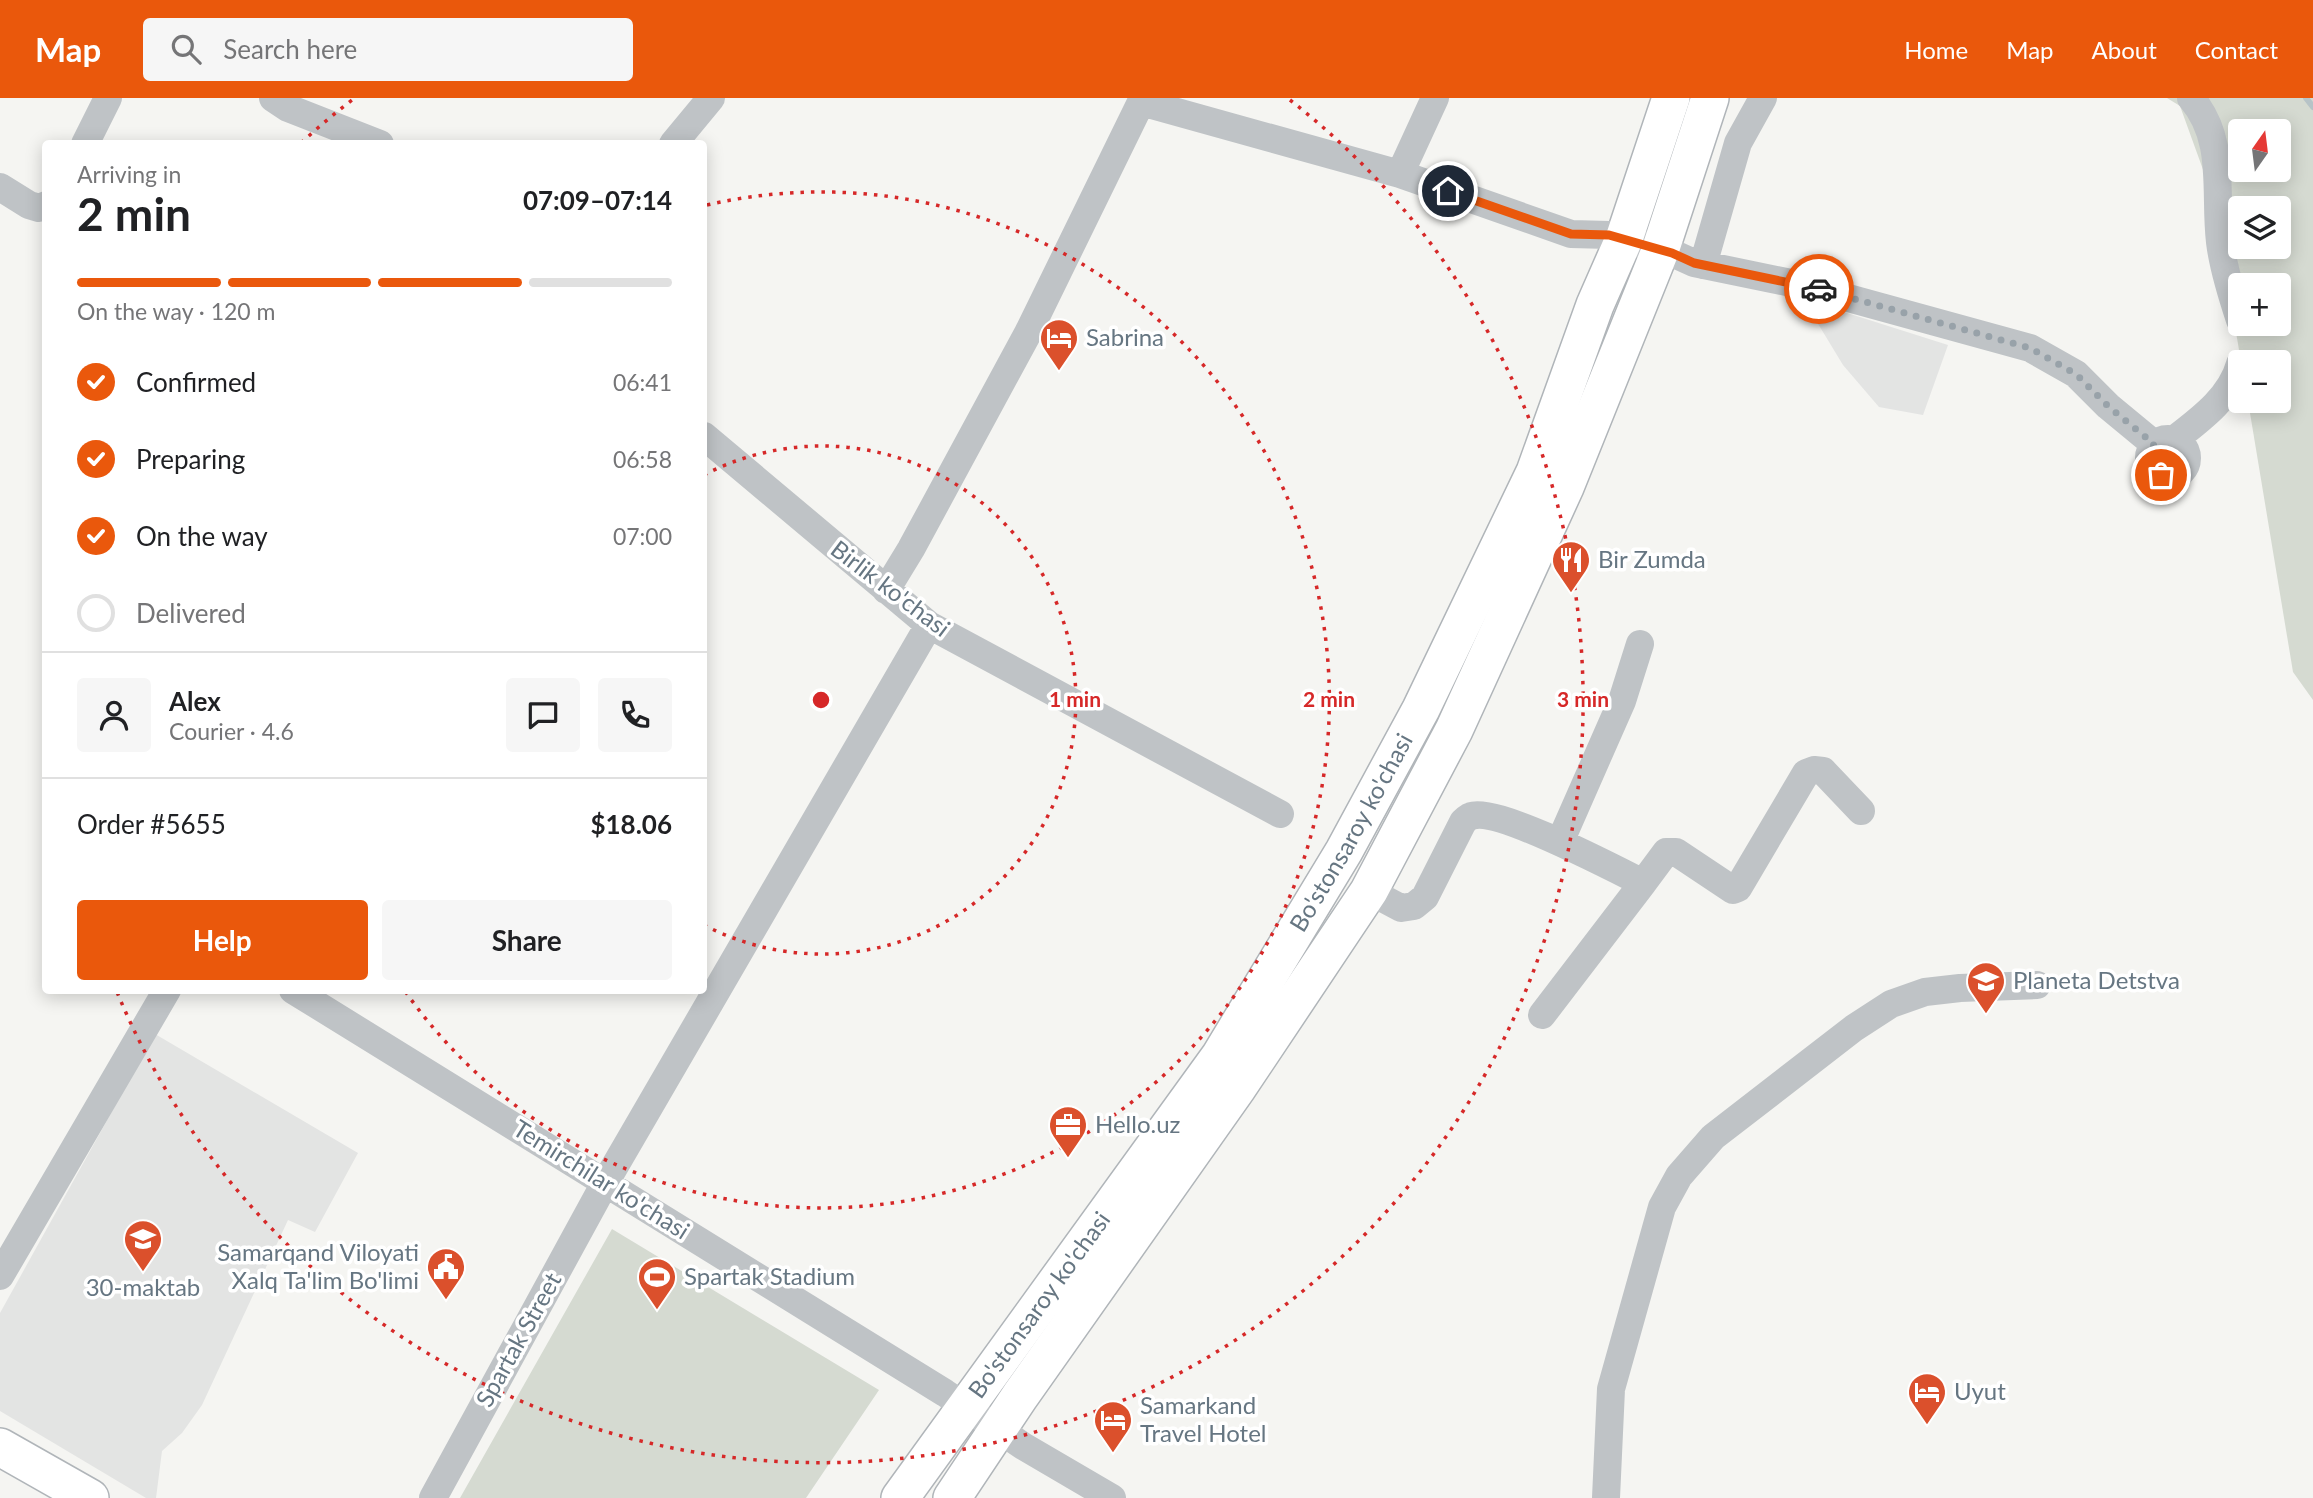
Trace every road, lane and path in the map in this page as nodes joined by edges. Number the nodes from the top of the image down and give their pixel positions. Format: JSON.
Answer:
{"nodes":[{"id":1,"x":108,"y":98,"type":"edge"},
{"id":2,"x":274,"y":98,"type":"edge"},
{"id":3,"x":711,"y":98,"type":"edge"},
{"id":4,"x":1435,"y":98,"type":"edge"},
{"id":5,"x":1671,"y":98,"type":"edge"},
{"id":6,"x":1710,"y":98,"type":"edge"},
{"id":7,"x":1763,"y":98,"type":"edge"},
{"id":8,"x":2191,"y":98,"type":"edge"},
{"id":9,"x":1142,"y":100,"type":"edge"},
{"id":10,"x":87,"y":140,"type":"edge"},
{"id":11,"x":370,"y":140,"type":"edge"},
{"id":12,"x":676,"y":140,"type":"edge"},
{"id":13,"x":1400,"y":174,"type":"junction"},
{"id":14,"x":0,"y":187,"type":"edge"},
{"id":15,"x":42,"y":207,"type":"edge"},
{"id":16,"x":1624,"y":239,"type":"junction"},
{"id":17,"x":1660,"y":251,"type":"junction"},
{"id":18,"x":1703,"y":265,"type":"junction"},
{"id":19,"x":2228,"y":273,"type":"edge"},
{"id":20,"x":2228,"y":388,"type":"edge"},
{"id":21,"x":707,"y":439,"type":"edge"},
{"id":22,"x":886,"y":590,"type":"junction"},
{"id":23,"x":929,"y":625,"type":"junction"},
{"id":24,"x":1640,"y":644,"type":"dead end"},
{"id":25,"x":1861,"y":811,"type":"dead end"},
{"id":26,"x":1279,"y":814,"type":"dead end"},
{"id":27,"x":1560,"y":842,"type":"junction"},
{"id":28,"x":1643,"y":883,"type":"junction"},
{"id":29,"x":1369,"y":891,"type":"junction"},
{"id":30,"x":2038,"y":985,"type":"dead end"},
{"id":31,"x":165,"y":994,"type":"edge"},
{"id":32,"x":299,"y":994,"type":"edge"},
{"id":33,"x":1542,"y":1015,"type":"dead end"},
{"id":34,"x":605,"y":1183,"type":"junction"},
{"id":35,"x":0,"y":1276,"type":"edge"},
{"id":36,"x":956,"y":1400,"type":"junction"},
{"id":37,"x":998,"y":1430,"type":"junction"},
{"id":38,"x":0,"y":1447,"type":"edge"},
{"id":39,"x":90,"y":1498,"type":"edge"},
{"id":40,"x":433,"y":1498,"type":"edge"},
{"id":41,"x":900,"y":1498,"type":"edge"},
{"id":42,"x":952,"y":1498,"type":"edge"},
{"id":43,"x":1112,"y":1498,"type":"edge"},
{"id":44,"x":1606,"y":1498,"type":"edge"}],
"edges":[{"from":1,"to":10,"type":"street"},
{"from":2,"to":11,"type":"street"},
{"from":3,"to":12,"type":"street"},
{"from":4,"to":13,"type":"street"},
{"from":5,"to":16,"type":"main road","name":"Bo'stonsaroy ko'chasi"},
{"from":6,"to":17,"type":"main road","name":"Bo'stonsaroy ko'chasi"},
{"from":7,"to":18,"type":"street"},
{"from":8,"to":19,"type":"street"},
{"from":9,"to":13,"type":"street"},
{"from":9,"to":22,"type":"street"},
{"from":13,"to":16,"type":"street"},
{"from":14,"to":15,"type":"street"},
{"from":16,"to":17,"type":"street"},
{"from":16,"to":36,"type":"main road","name":"Bo'stonsaroy ko'chasi"},
{"from":17,"to":18,"type":"street"},
{"from":17,"to":29,"type":"main road","name":"Bo'stonsaroy ko'chasi"},
{"from":18,"to":20,"type":"street"},
{"from":21,"to":22,"type":"street","name":"Birlik ko'chasi"},
{"from":22,"to":23,"type":"street","name":"Birlik ko'chasi"},
{"from":23,"to":26,"type":"street","name":"Birlik ko'chasi"},
{"from":23,"to":34,"type":"street","name":"Spartak Street"},
{"from":24,"to":27,"type":"street"},
{"from":25,"to":28,"type":"street"},
{"from":27,"to":28,"type":"street"},
{"from":27,"to":29,"type":"street"},
{"from":28,"to":33,"type":"street"},
{"from":29,"to":37,"type":"main road","name":"Bo'stonsaroy ko'chasi"},
{"from":30,"to":44,"type":"street"},
{"from":31,"to":35,"type":"street"},
{"from":32,"to":34,"type":"street","name":"Temirchilar ko'chasi"},
{"from":34,"to":36,"type":"street","name":"Temirchilar ko'chasi"},
{"from":34,"to":40,"type":"street","name":"Spartak Street"},
{"from":36,"to":37,"type":"street","name":"Temirchilar ko'chasi"},
{"from":36,"to":41,"type":"main road","name":"Bo'stonsaroy ko'chasi"},
{"from":37,"to":42,"type":"main road","name":"Bo'stonsaroy ko'chasi"},
{"from":37,"to":43,"type":"street","name":"Temirchilar ko'chasi"},
{"from":38,"to":39,"type":"main road"}]}
